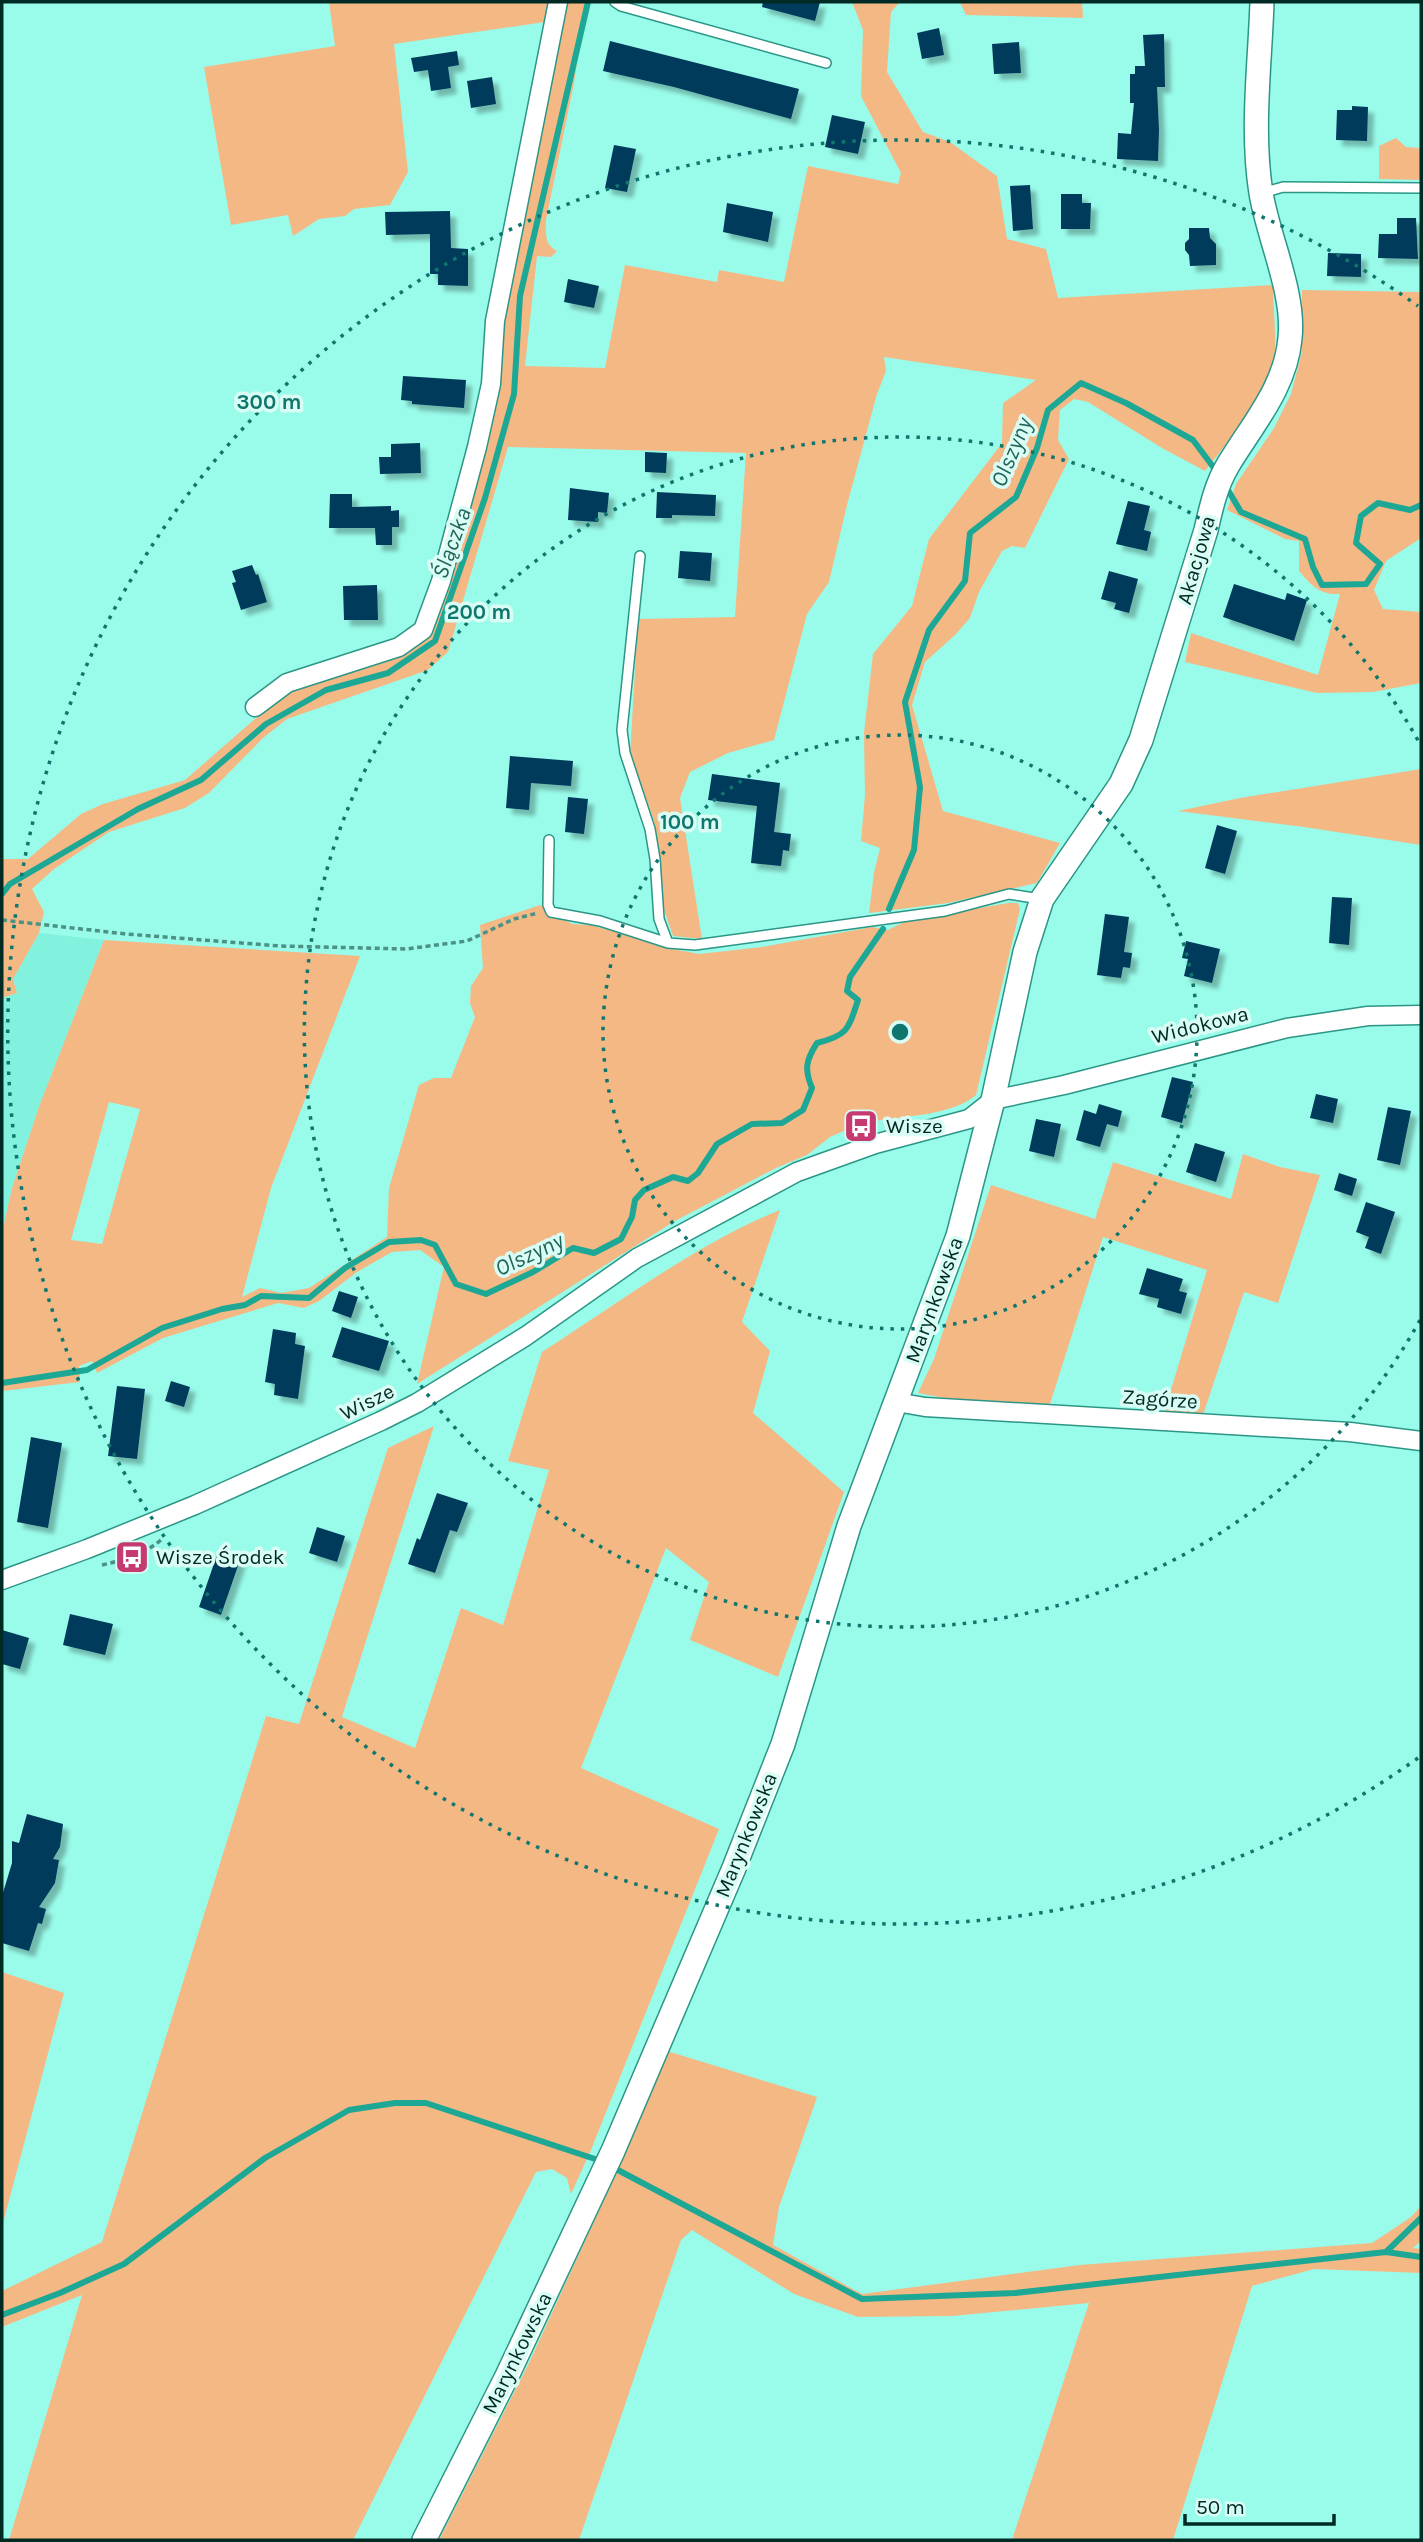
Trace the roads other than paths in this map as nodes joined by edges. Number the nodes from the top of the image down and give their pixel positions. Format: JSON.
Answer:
{"nodes":[{"id":1,"x":558,"y":2,"type":"edge"},
{"id":2,"x":615,"y":2,"type":"edge"},
{"id":3,"x":1262,"y":2,"type":"edge"},
{"id":4,"x":826,"y":63,"type":"dead end"},
{"id":5,"x":1421,"y":188,"type":"edge"},
{"id":6,"x":1261,"y":194,"type":"junction"},
{"id":7,"x":640,"y":556,"type":"dead end"},
{"id":8,"x":255,"y":706,"type":"dead end"},
{"id":9,"x":549,"y":840,"type":"dead end"},
{"id":10,"x":1042,"y":899,"type":"junction"},
{"id":11,"x":668,"y":943,"type":"junction"},
{"id":12,"x":1421,"y":1015,"type":"edge"},
{"id":13,"x":993,"y":1100,"type":"junction"},
{"id":14,"x":896,"y":1402,"type":"junction"},
{"id":15,"x":1421,"y":1441,"type":"edge"},
{"id":16,"x":2,"y":1580,"type":"edge"},
{"id":17,"x":424,"y":2540,"type":"edge"}],
"edges":[{"from":1,"to":8,"type":"street"},
{"from":2,"to":4,"type":"lane"},
{"from":3,"to":6,"type":"street","name":"Akacjowa"},
{"from":5,"to":6,"type":"lane"},
{"from":6,"to":10,"type":"street","name":"Akacjowa"},
{"from":7,"to":11,"type":"lane"},
{"from":9,"to":11,"type":"lane"},
{"from":10,"to":11,"type":"lane"},
{"from":10,"to":13,"type":"street","name":"Akacjowa"},
{"from":12,"to":13,"type":"street","name":"Widokowa"},
{"from":13,"to":14,"type":"street","name":"Marynkowska"},
{"from":13,"to":16,"type":"street","name":"Wisze"},
{"from":14,"to":15,"type":"street","name":"Zagórze"},
{"from":14,"to":17,"type":"street","name":"Marynkowska"}]}
